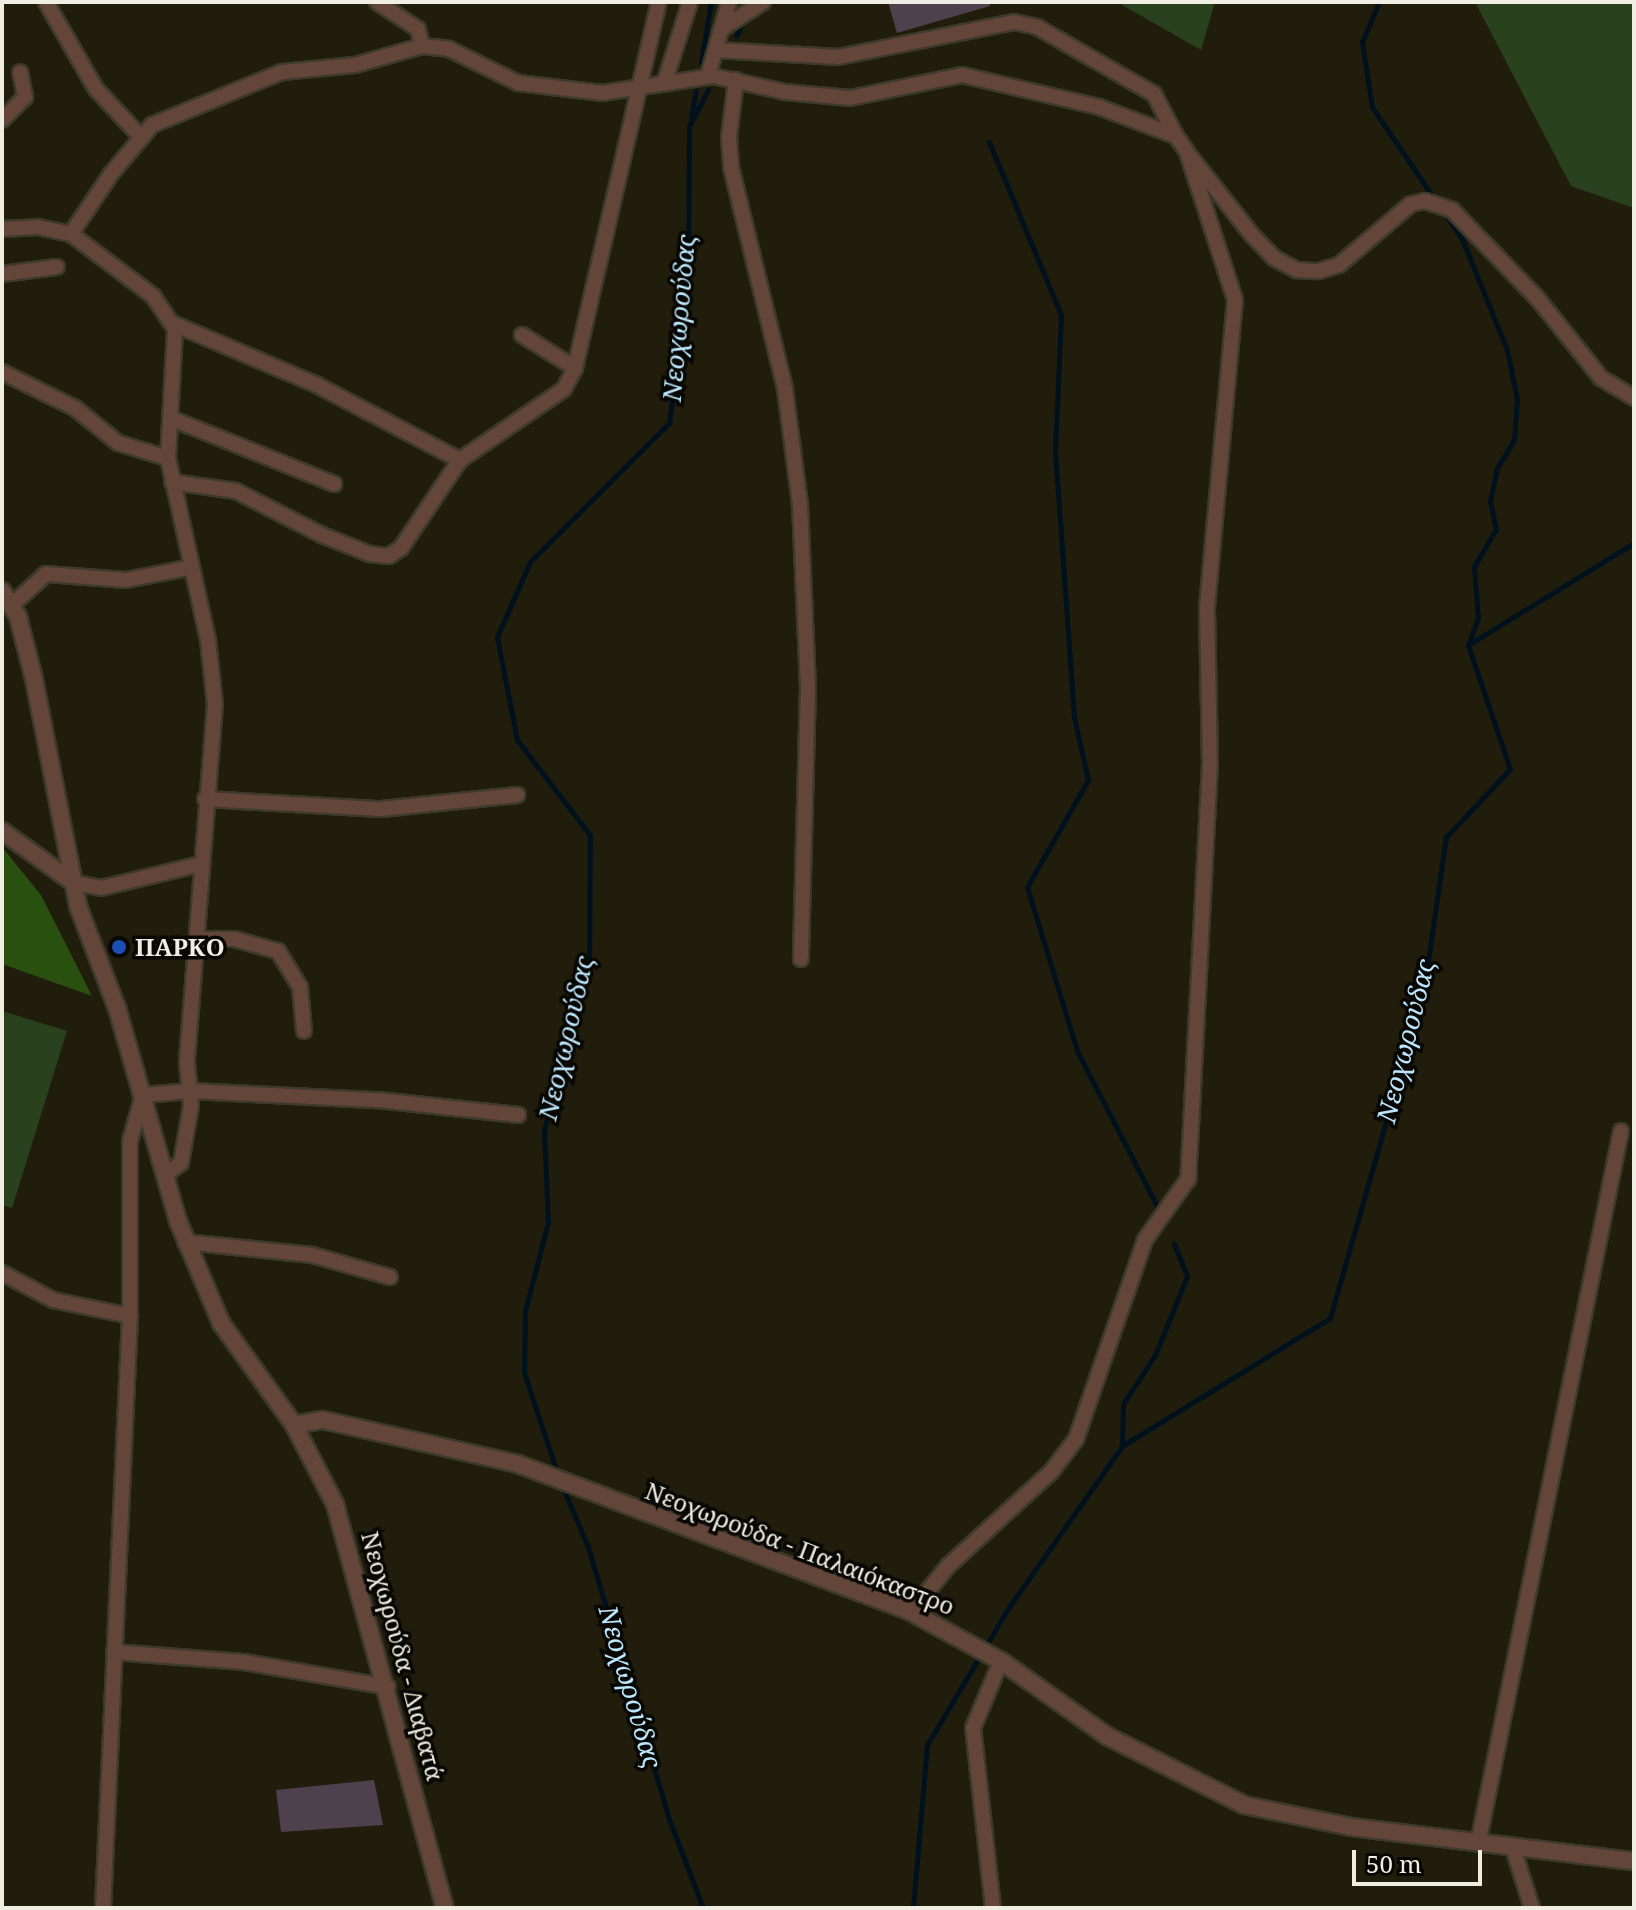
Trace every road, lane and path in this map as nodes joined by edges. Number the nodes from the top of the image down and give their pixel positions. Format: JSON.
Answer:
{"nodes":[{"id":1,"x":46,"y":2,"type":"edge"},
{"id":2,"x":377,"y":2,"type":"edge"},
{"id":3,"x":659,"y":2,"type":"edge"},
{"id":4,"x":690,"y":2,"type":"edge"},
{"id":5,"x":729,"y":2,"type":"edge"},
{"id":6,"x":763,"y":2,"type":"edge"},
{"id":7,"x":721,"y":29,"type":"junction"},
{"id":8,"x":422,"y":46,"type":"junction"},
{"id":9,"x":716,"y":50,"type":"junction"},
{"id":10,"x":20,"y":72,"type":"dead end"},
{"id":11,"x":708,"y":76,"type":"junction"},
{"id":12,"x":736,"y":80,"type":"junction"},
{"id":13,"x":665,"y":81,"type":"junction"},
{"id":14,"x":637,"y":89,"type":"junction"},
{"id":15,"x":2,"y":120,"type":"edge"},
{"id":16,"x":140,"y":136,"type":"junction"},
{"id":17,"x":1176,"y":136,"type":"junction"},
{"id":18,"x":1187,"y":152,"type":"junction"},
{"id":19,"x":2,"y":229,"type":"edge"},
{"id":20,"x":71,"y":234,"type":"junction"},
{"id":21,"x":57,"y":267,"type":"dead end"},
{"id":22,"x":2,"y":274,"type":"edge"},
{"id":23,"x":174,"y":324,"type":"junction"},
{"id":24,"x":522,"y":335,"type":"dead end"},
{"id":25,"x":575,"y":368,"type":"junction"},
{"id":26,"x":2,"y":372,"type":"edge"},
{"id":27,"x":1634,"y":398,"type":"edge"},
{"id":28,"x":170,"y":418,"type":"junction"},
{"id":29,"x":168,"y":458,"type":"junction"},
{"id":30,"x":460,"y":460,"type":"junction"},
{"id":31,"x":172,"y":482,"type":"junction"},
{"id":32,"x":334,"y":484,"type":"dead end"},
{"id":33,"x":192,"y":567,"type":"junction"},
{"id":34,"x":7,"y":598,"type":"edge"},
{"id":35,"x":517,"y":795,"type":"dead end"},
{"id":36,"x":205,"y":799,"type":"junction"},
{"id":37,"x":2,"y":831,"type":"edge"},
{"id":38,"x":201,"y":864,"type":"junction"},
{"id":39,"x":74,"y":883,"type":"junction"},
{"id":40,"x":197,"y":939,"type":"junction"},
{"id":41,"x":801,"y":959,"type":"dead end"},
{"id":42,"x":304,"y":1031,"type":"dead end"},
{"id":43,"x":191,"y":1091,"type":"junction"},
{"id":44,"x":143,"y":1095,"type":"junction"},
{"id":45,"x":518,"y":1115,"type":"dead end"},
{"id":46,"x":1621,"y":1131,"type":"dead end"},
{"id":47,"x":165,"y":1175,"type":"junction"},
{"id":48,"x":185,"y":1242,"type":"junction"},
{"id":49,"x":2,"y":1273,"type":"edge"},
{"id":50,"x":390,"y":1277,"type":"dead end"},
{"id":51,"x":130,"y":1316,"type":"junction"},
{"id":52,"x":294,"y":1425,"type":"junction"},
{"id":53,"x":911,"y":1612,"type":"junction"},
{"id":54,"x":114,"y":1652,"type":"junction"},
{"id":55,"x":1001,"y":1661,"type":"junction"},
{"id":56,"x":388,"y":1687,"type":"junction"},
{"id":57,"x":1478,"y":1844,"type":"junction"},
{"id":58,"x":1513,"y":1848,"type":"junction"},
{"id":59,"x":1634,"y":1861,"type":"edge"},
{"id":60,"x":103,"y":1908,"type":"edge"},
{"id":61,"x":445,"y":1908,"type":"edge"},
{"id":62,"x":993,"y":1908,"type":"edge"},
{"id":63,"x":1532,"y":1908,"type":"edge"}],
"edges":[{"from":1,"to":16,"type":"street"},
{"from":2,"to":8,"type":"street"},
{"from":3,"to":14,"type":"street"},
{"from":4,"to":13,"type":"street"},
{"from":5,"to":7,"type":"street"},
{"from":6,"to":7,"type":"street"},
{"from":7,"to":9,"type":"street"},
{"from":8,"to":14,"type":"street"},
{"from":8,"to":16,"type":"street"},
{"from":9,"to":11,"type":"street"},
{"from":9,"to":17,"type":"street"},
{"from":10,"to":15,"type":"street"},
{"from":11,"to":12,"type":"street"},
{"from":11,"to":13,"type":"street"},
{"from":12,"to":17,"type":"street"},
{"from":12,"to":41,"type":"street"},
{"from":13,"to":14,"type":"street"},
{"from":14,"to":25,"type":"street"},
{"from":16,"to":20,"type":"street"},
{"from":17,"to":18,"type":"street"},
{"from":18,"to":27,"type":"street"},
{"from":18,"to":53,"type":"street"},
{"from":19,"to":20,"type":"street"},
{"from":20,"to":23,"type":"street"},
{"from":21,"to":22,"type":"street"},
{"from":23,"to":28,"type":"street"},
{"from":23,"to":30,"type":"street"},
{"from":24,"to":25,"type":"street"},
{"from":25,"to":30,"type":"street"},
{"from":26,"to":29,"type":"street"},
{"from":28,"to":29,"type":"street"},
{"from":28,"to":32,"type":"street"},
{"from":29,"to":31,"type":"street"},
{"from":30,"to":31,"type":"street"},
{"from":31,"to":33,"type":"street"},
{"from":33,"to":34,"type":"street"},
{"from":33,"to":36,"type":"street"},
{"from":34,"to":39,"type":"street","name":"Νεοχωρούδα - Διαβατά"},
{"from":35,"to":36,"type":"street"},
{"from":36,"to":38,"type":"street"},
{"from":37,"to":39,"type":"street"},
{"from":38,"to":39,"type":"street"},
{"from":38,"to":40,"type":"street"},
{"from":39,"to":44,"type":"street","name":"Νεοχωρούδα - Διαβατά"},
{"from":40,"to":42,"type":"street"},
{"from":40,"to":43,"type":"street"},
{"from":43,"to":44,"type":"street"},
{"from":43,"to":45,"type":"street"},
{"from":43,"to":47,"type":"street"},
{"from":44,"to":47,"type":"street","name":"Νεοχωρούδα - Διαβατά"},
{"from":44,"to":51,"type":"street"},
{"from":46,"to":57,"type":"street"},
{"from":47,"to":48,"type":"street","name":"Νεοχωρούδα - Διαβατά"},
{"from":48,"to":50,"type":"street"},
{"from":48,"to":52,"type":"street","name":"Νεοχωρούδα - Διαβατά"},
{"from":49,"to":51,"type":"street"},
{"from":51,"to":54,"type":"street"},
{"from":52,"to":53,"type":"street","name":"Νεοχωρούδα - Παλαιόκαστρο"},
{"from":52,"to":56,"type":"street","name":"Νεοχωρούδα - Διαβατά"},
{"from":53,"to":55,"type":"street","name":"Νεοχωρούδα - Παλαιόκαστρο"},
{"from":54,"to":56,"type":"street"},
{"from":54,"to":60,"type":"street"},
{"from":55,"to":57,"type":"street","name":"Νεοχωρούδα - Παλαιόκαστρο"},
{"from":55,"to":62,"type":"street"},
{"from":56,"to":61,"type":"street","name":"Νεοχωρούδα - Διαβατά"},
{"from":57,"to":58,"type":"street","name":"Νεοχωρούδα - Παλαιόκαστρο"},
{"from":58,"to":59,"type":"street","name":"Νεοχωρούδα - Παλαιόκαστρο"},
{"from":58,"to":63,"type":"street"}]}
